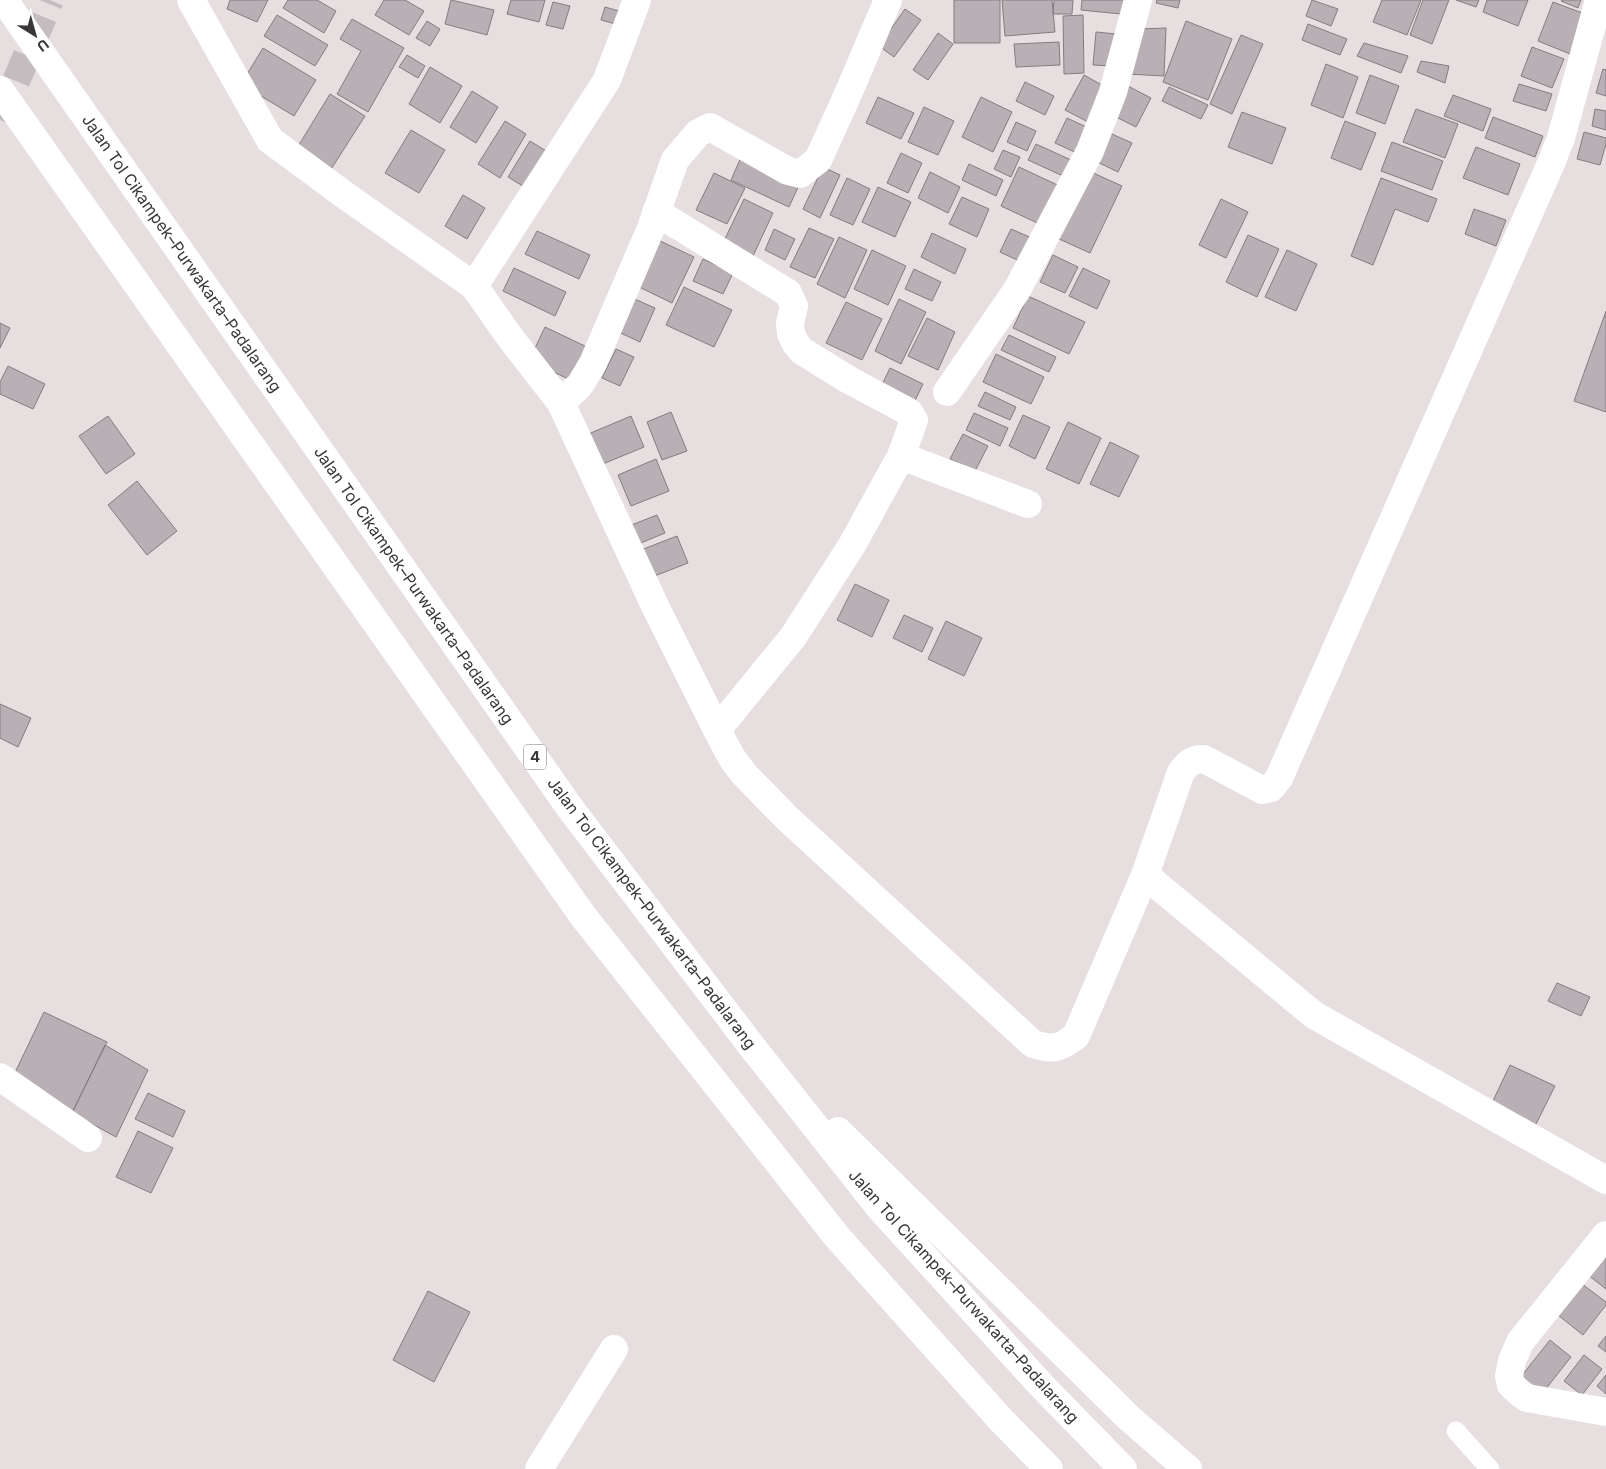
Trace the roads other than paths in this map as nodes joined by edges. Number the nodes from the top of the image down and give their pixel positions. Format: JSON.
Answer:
{"nodes":[{"id":1,"x":4,"y":0,"type":"edge"},
{"id":2,"x":192,"y":0,"type":"edge"},
{"id":3,"x":637,"y":0,"type":"edge"},
{"id":4,"x":888,"y":0,"type":"edge"},
{"id":5,"x":1138,"y":0,"type":"edge"},
{"id":6,"x":1599,"y":0,"type":"edge"},
{"id":7,"x":0,"y":90,"type":"edge"},
{"id":8,"x":656,"y":212,"type":"junction"},
{"id":9,"x":474,"y":286,"type":"junction"},
{"id":10,"x":947,"y":392,"type":"dead end"},
{"id":11,"x":561,"y":403,"type":"junction"},
{"id":12,"x":902,"y":456,"type":"junction"},
{"id":13,"x":1028,"y":504,"type":"dead end"},
{"id":14,"x":717,"y":730,"type":"junction"},
{"id":15,"x":1145,"y":874,"type":"junction"},
{"id":16,"x":753,"y":1048,"type":"junction"},
{"id":17,"x":0,"y":1077,"type":"edge"},
{"id":18,"x":88,"y":1138,"type":"dead end"},
{"id":19,"x":1606,"y":1180,"type":"edge"},
{"id":20,"x":1606,"y":1235,"type":"edge"},
{"id":21,"x":614,"y":1349,"type":"dead end"},
{"id":22,"x":1606,"y":1412,"type":"edge"},
{"id":23,"x":1456,"y":1431,"type":"dead end"},
{"id":24,"x":539,"y":1469,"type":"edge"},
{"id":25,"x":1049,"y":1469,"type":"edge"},
{"id":26,"x":1123,"y":1469,"type":"edge"},
{"id":27,"x":1188,"y":1469,"type":"edge"},
{"id":28,"x":1490,"y":1469,"type":"edge"}],
"edges":[{"from":1,"to":16,"type":"main road","name":"Jalan Tol Cikampek–Purwakarta–Padalarang","number":"4"},
{"from":2,"to":9,"type":"main road"},
{"from":3,"to":9,"type":"main road"},
{"from":4,"to":8,"type":"main road"},
{"from":5,"to":10,"type":"main road"},
{"from":6,"to":15,"type":"main road"},
{"from":7,"to":25,"type":"main road"},
{"from":8,"to":11,"type":"main road"},
{"from":8,"to":12,"type":"main road"},
{"from":9,"to":11,"type":"main road"},
{"from":11,"to":14,"type":"main road"},
{"from":12,"to":13,"type":"main road"},
{"from":12,"to":14,"type":"main road"},
{"from":14,"to":15,"type":"main road"},
{"from":15,"to":19,"type":"main road"},
{"from":16,"to":26,"type":"main road","name":"Jalan Tol Cikampek–Purwakarta–Padalarang","number":"4"},
{"from":16,"to":27,"type":"main road"},
{"from":17,"to":18,"type":"main road"},
{"from":20,"to":22,"type":"main road"},
{"from":21,"to":24,"type":"main road"},
{"from":23,"to":28,"type":"lane"}]}
